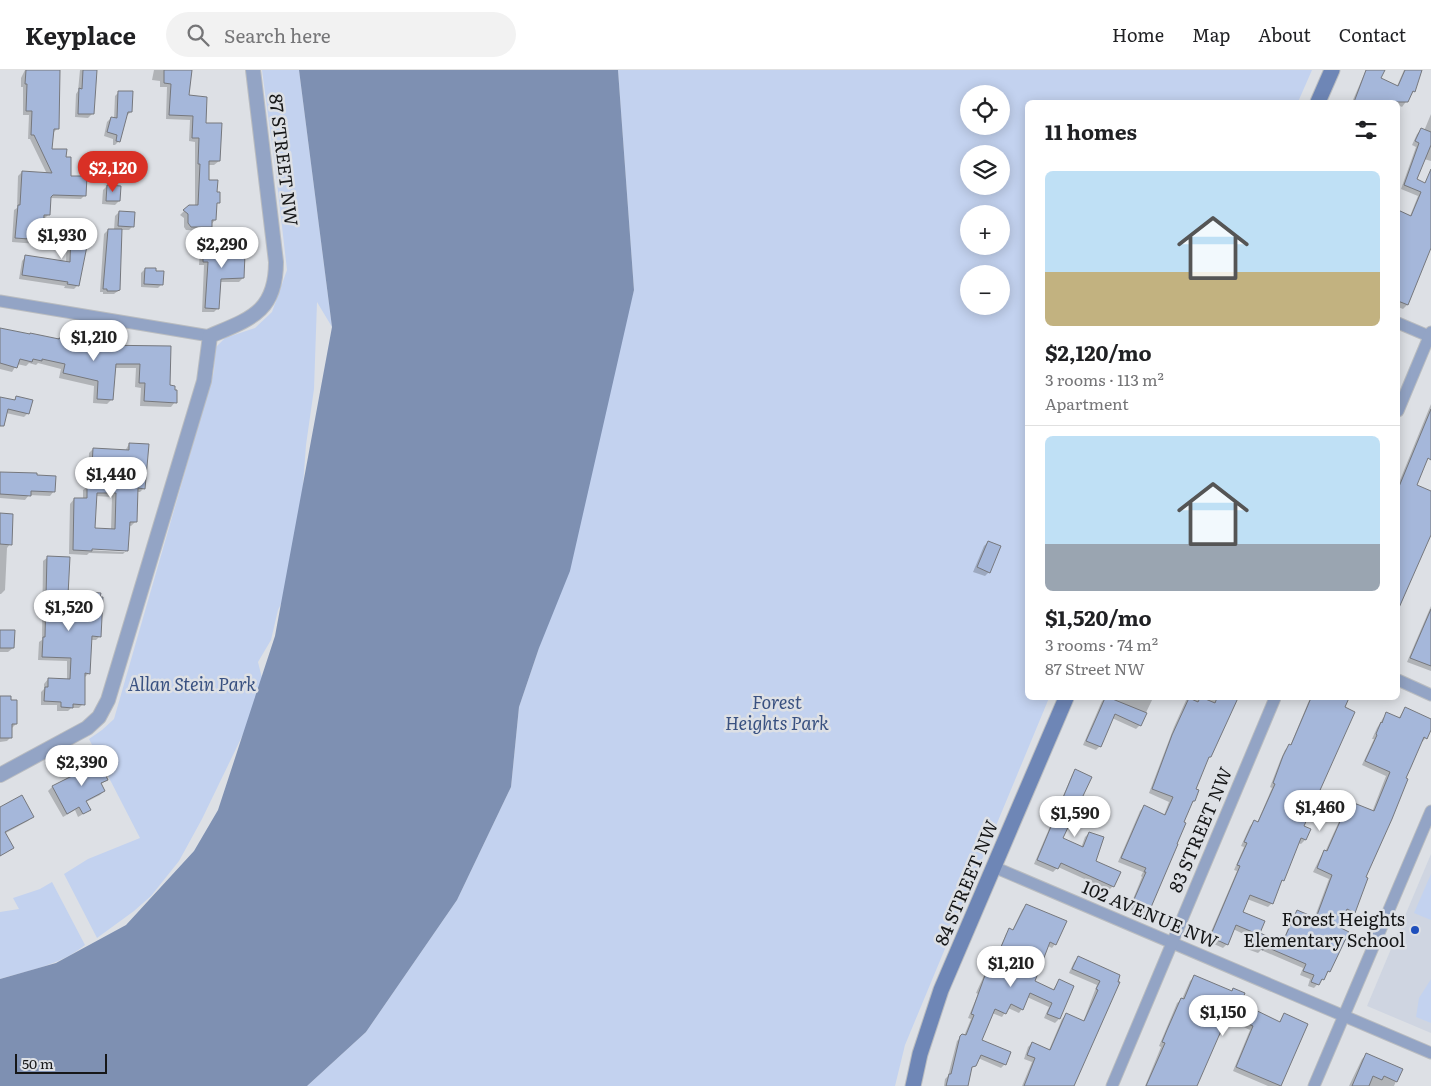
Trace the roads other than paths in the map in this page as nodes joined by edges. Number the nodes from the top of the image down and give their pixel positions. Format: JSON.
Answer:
{"nodes":[{"id":1,"x":253,"y":70,"type":"edge"},
{"id":2,"x":1332,"y":70,"type":"edge"},
{"id":3,"x":1319,"y":100,"type":"edge"},
{"id":4,"x":0,"y":301,"type":"edge"},
{"id":5,"x":1400,"y":324,"type":"edge"},
{"id":6,"x":1430,"y":335,"type":"edge"},
{"id":7,"x":210,"y":336,"type":"junction"},
{"id":8,"x":1400,"y":406,"type":"edge"},
{"id":9,"x":1400,"y":681,"type":"edge"},
{"id":10,"x":1431,"y":695,"type":"edge"},
{"id":11,"x":1065,"y":700,"type":"edge"},
{"id":12,"x":1274,"y":700,"type":"edge"},
{"id":13,"x":0,"y":775,"type":"edge"},
{"id":14,"x":1431,"y":810,"type":"edge"},
{"id":15,"x":994,"y":868,"type":"junction"},
{"id":16,"x":1172,"y":943,"type":"junction"},
{"id":17,"x":1344,"y":1016,"type":"junction"},
{"id":18,"x":1431,"y":1053,"type":"edge"},
{"id":19,"x":913,"y":1086,"type":"edge"},
{"id":20,"x":1112,"y":1086,"type":"edge"},
{"id":21,"x":1314,"y":1086,"type":"edge"}],
"edges":[{"from":1,"to":7,"type":"street","name":"87 STREET NW"},
{"from":2,"to":3,"type":"main road"},
{"from":4,"to":7,"type":"street"},
{"from":5,"to":6,"type":"street"},
{"from":6,"to":8,"type":"street"},
{"from":7,"to":13,"type":"street"},
{"from":9,"to":10,"type":"street"},
{"from":11,"to":15,"type":"main road","name":"84 STREET NW"},
{"from":12,"to":16,"type":"street","name":"83 STREET NW"},
{"from":14,"to":17,"type":"street"},
{"from":15,"to":16,"type":"street","name":"102 AVENUE NW"},
{"from":15,"to":19,"type":"main road","name":"84 STREET NW"},
{"from":16,"to":17,"type":"street","name":"102 AVENUE NW"},
{"from":16,"to":20,"type":"street","name":"83 STREET NW"},
{"from":17,"to":18,"type":"street","name":"102 AVENUE NW"},
{"from":17,"to":21,"type":"street"}]}
